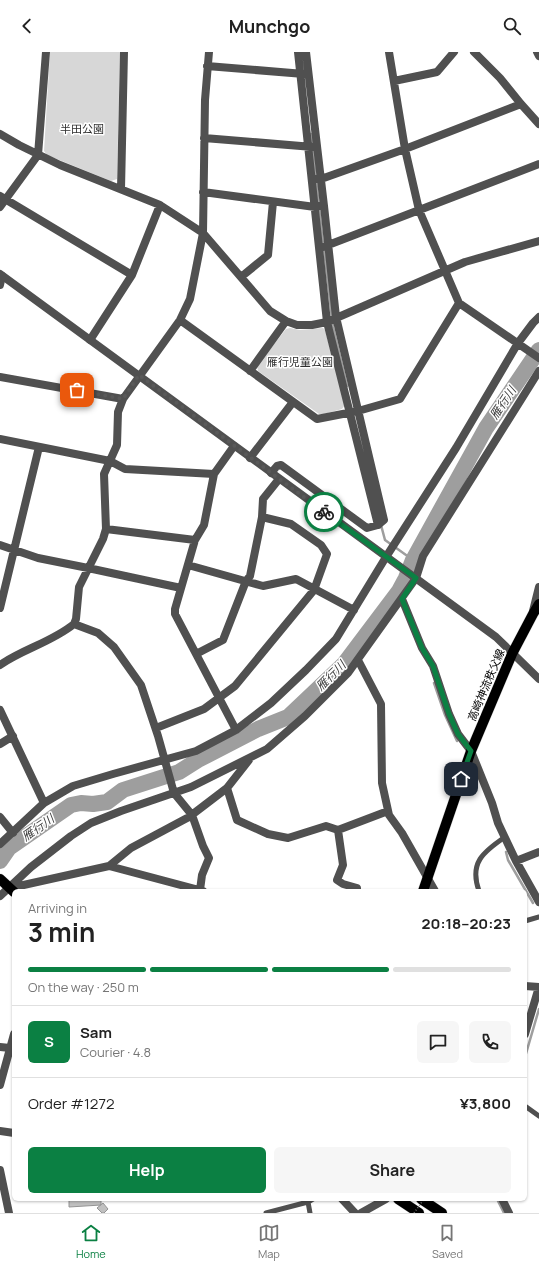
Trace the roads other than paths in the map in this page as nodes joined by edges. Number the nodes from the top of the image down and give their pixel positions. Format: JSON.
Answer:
{"nodes":[{"id":1,"x":46,"y":52,"type":"edge"},
{"id":2,"x":124,"y":52,"type":"edge"},
{"id":3,"x":209,"y":52,"type":"edge"},
{"id":4,"x":298,"y":52,"type":"edge"},
{"id":5,"x":306,"y":52,"type":"edge"},
{"id":6,"x":389,"y":52,"type":"edge"},
{"id":7,"x":454,"y":52,"type":"edge"},
{"id":8,"x":474,"y":52,"type":"edge"},
{"id":9,"x":537,"y":52,"type":"edge"},
{"id":10,"x":539,"y":56,"type":"edge"},
{"id":11,"x":208,"y":66,"type":"junction"},
{"id":12,"x":304,"y":74,"type":"junction"},
{"id":13,"x":394,"y":81,"type":"junction"},
{"id":14,"x":521,"y":104,"type":"junction"},
{"id":15,"x":539,"y":124,"type":"edge"},
{"id":16,"x":0,"y":134,"type":"edge"},
{"id":17,"x":204,"y":138,"type":"junction"},
{"id":18,"x":317,"y":146,"type":"junction"},
{"id":19,"x":308,"y":147,"type":"junction"},
{"id":20,"x":405,"y":149,"type":"junction"},
{"id":21,"x":38,"y":155,"type":"junction"},
{"id":22,"x":539,"y":164,"type":"edge"},
{"id":23,"x":312,"y":179,"type":"junction"},
{"id":24,"x":321,"y":179,"type":"junction"},
{"id":25,"x":121,"y":189,"type":"junction"},
{"id":26,"x":203,"y":192,"type":"junction"},
{"id":27,"x":3,"y":197,"type":"edge"},
{"id":28,"x":273,"y":202,"type":"junction"},
{"id":29,"x":160,"y":204,"type":"junction"},
{"id":30,"x":324,"y":206,"type":"junction"},
{"id":31,"x":0,"y":207,"type":"edge"},
{"id":32,"x":315,"y":207,"type":"junction"},
{"id":33,"x":419,"y":210,"type":"junction"},
{"id":34,"x":203,"y":233,"type":"junction"},
{"id":35,"x":539,"y":241,"type":"edge"},
{"id":36,"x":328,"y":245,"type":"junction"},
{"id":37,"x":320,"y":248,"type":"junction"},
{"id":38,"x":445,"y":270,"type":"junction"},
{"id":39,"x":1,"y":275,"type":"edge"},
{"id":40,"x":132,"y":275,"type":"junction"},
{"id":41,"x":241,"y":277,"type":"junction"},
{"id":42,"x":0,"y":285,"type":"edge"},
{"id":43,"x":459,"y":304,"type":"junction"},
{"id":44,"x":539,"y":317,"type":"edge"},
{"id":45,"x":336,"y":318,"type":"junction"},
{"id":46,"x":180,"y":320,"type":"junction"},
{"id":47,"x":286,"y":321,"type":"junction"},
{"id":48,"x":327,"y":322,"type":"junction"},
{"id":49,"x":90,"y":340,"type":"junction"},
{"id":50,"x":518,"y":343,"type":"junction"},
{"id":51,"x":539,"y":358,"type":"edge"},
{"id":52,"x":250,"y":370,"type":"junction"},
{"id":53,"x":539,"y":371,"type":"edge"},
{"id":54,"x":139,"y":375,"type":"junction"},
{"id":55,"x":0,"y":377,"type":"edge"},
{"id":56,"x":123,"y":399,"type":"junction"},
{"id":57,"x":293,"y":402,"type":"junction"},
{"id":58,"x":358,"y":411,"type":"junction"},
{"id":59,"x":349,"y":412,"type":"junction"},
{"id":60,"x":0,"y":439,"type":"edge"},
{"id":61,"x":234,"y":446,"type":"junction"},
{"id":62,"x":39,"y":447,"type":"junction"},
{"id":63,"x":250,"y":458,"type":"junction"},
{"id":64,"x":110,"y":461,"type":"junction"},
{"id":65,"x":271,"y":473,"type":"junction"},
{"id":66,"x":214,"y":474,"type":"junction"},
{"id":67,"x":279,"y":479,"type":"junction"},
{"id":68,"x":262,"y":517,"type":"junction"},
{"id":69,"x":378,"y":525,"type":"junction"},
{"id":70,"x":106,"y":528,"type":"junction"},
{"id":71,"x":195,"y":540,"type":"junction"},
{"id":72,"x":0,"y":545,"type":"edge"},
{"id":73,"x":14,"y":550,"type":"junction"},
{"id":74,"x":386,"y":557,"type":"junction"},
{"id":75,"x":188,"y":565,"type":"junction"},
{"id":76,"x":88,"y":568,"type":"junction"},
{"id":77,"x":416,"y":578,"type":"junction"},
{"id":78,"x":246,"y":581,"type":"junction"},
{"id":79,"x":539,"y":587,"type":"edge"},
{"id":80,"x":181,"y":588,"type":"junction"},
{"id":81,"x":314,"y":590,"type":"junction"},
{"id":82,"x":402,"y":599,"type":"junction"},
{"id":83,"x":0,"y":604,"type":"edge"},
{"id":84,"x":539,"y":604,"type":"edge"},
{"id":85,"x":354,"y":610,"type":"junction"},
{"id":86,"x":536,"y":611,"type":"edge"},
{"id":87,"x":74,"y":624,"type":"junction"},
{"id":88,"x":196,"y":654,"type":"junction"},
{"id":89,"x":512,"y":654,"type":"junction"},
{"id":90,"x":358,"y":660,"type":"junction"},
{"id":91,"x":0,"y":665,"type":"edge"},
{"id":92,"x":539,"y":679,"type":"edge"},
{"id":93,"x":219,"y":698,"type":"junction"},
{"id":94,"x":0,"y":710,"type":"edge"},
{"id":95,"x":156,"y":728,"type":"junction"},
{"id":96,"x":236,"y":730,"type":"junction"},
{"id":97,"x":13,"y":736,"type":"junction"},
{"id":98,"x":0,"y":744,"type":"edge"},
{"id":99,"x":471,"y":751,"type":"junction"},
{"id":100,"x":251,"y":757,"type":"junction"},
{"id":101,"x":165,"y":760,"type":"junction"},
{"id":102,"x":227,"y":788,"type":"junction"},
{"id":103,"x":174,"y":793,"type":"junction"},
{"id":104,"x":44,"y":803,"type":"junction"},
{"id":105,"x":388,"y":811,"type":"junction"},
{"id":106,"x":192,"y":815,"type":"junction"},
{"id":107,"x":0,"y":817,"type":"edge"},
{"id":108,"x":338,"y":830,"type":"junction"},
{"id":109,"x":13,"y":833,"type":"junction"},
{"id":110,"x":505,"y":837,"type":"junction"},
{"id":111,"x":0,"y":844,"type":"edge"},
{"id":112,"x":539,"y":852,"type":"edge"},
{"id":113,"x":516,"y":861,"type":"junction"},
{"id":114,"x":109,"y":866,"type":"junction"},
{"id":115,"x":428,"y":878,"type":"junction"},
{"id":116,"x":7,"y":886,"type":"edge"},
{"id":117,"x":178,"y":887,"type":"edge"},
{"id":118,"x":190,"y":889,"type":"edge"},
{"id":119,"x":201,"y":889,"type":"edge"},
{"id":120,"x":357,"y":889,"type":"edge"},
{"id":121,"x":424,"y":889,"type":"edge"},
{"id":122,"x":434,"y":889,"type":"edge"},
{"id":123,"x":478,"y":889,"type":"edge"},
{"id":124,"x":0,"y":896,"type":"edge"},
{"id":125,"x":539,"y":902,"type":"edge"},
{"id":126,"x":539,"y":917,"type":"edge"},
{"id":127,"x":527,"y":920,"type":"edge"},
{"id":128,"x":527,"y":986,"type":"edge"},
{"id":129,"x":539,"y":987,"type":"edge"},
{"id":130,"x":527,"y":1027,"type":"edge"},
{"id":131,"x":12,"y":1041,"type":"edge"},
{"id":132,"x":0,"y":1047,"type":"edge"},
{"id":133,"x":10,"y":1048,"type":"junction"},
{"id":134,"x":0,"y":1085,"type":"edge"},
{"id":135,"x":527,"y":1107,"type":"edge"},
{"id":136,"x":539,"y":1116,"type":"edge"},
{"id":137,"x":0,"y":1131,"type":"edge"},
{"id":138,"x":12,"y":1133,"type":"edge"},
{"id":139,"x":0,"y":1170,"type":"edge"},
{"id":140,"x":344,"y":1201,"type":"edge"},
{"id":141,"x":382,"y":1201,"type":"edge"},
{"id":142,"x":401,"y":1201,"type":"edge"},
{"id":143,"x":428,"y":1201,"type":"edge"},
{"id":144,"x":503,"y":1201,"type":"edge"},
{"id":145,"x":308,"y":1202,"type":"joint"},
{"id":146,"x":9,"y":1213,"type":"edge"},
{"id":147,"x":266,"y":1213,"type":"edge"},
{"id":148,"x":310,"y":1213,"type":"edge"},
{"id":149,"x":354,"y":1213,"type":"edge"},
{"id":150,"x":361,"y":1213,"type":"edge"},
{"id":151,"x":419,"y":1213,"type":"edge"},
{"id":152,"x":442,"y":1213,"type":"edge"},
{"id":153,"x":509,"y":1213,"type":"edge"}],
"edges":[{"from":1,"to":21,"type":"street"},
{"from":2,"to":25,"type":"street"},
{"from":3,"to":11,"type":"street"},
{"from":4,"to":12,"type":"street"},
{"from":5,"to":12,"type":"street"},
{"from":6,"to":13,"type":"street"},
{"from":7,"to":13,"type":"street"},
{"from":8,"to":14,"type":"street"},
{"from":9,"to":10,"type":"street"},
{"from":11,"to":12,"type":"street"},
{"from":11,"to":17,"type":"street"},
{"from":12,"to":18,"type":"street"},
{"from":12,"to":19,"type":"street"},
{"from":13,"to":20,"type":"street"},
{"from":14,"to":15,"type":"street"},
{"from":14,"to":20,"type":"street"},
{"from":16,"to":21,"type":"street"},
{"from":17,"to":19,"type":"street"},
{"from":17,"to":26,"type":"street"},
{"from":18,"to":19,"type":"street"},
{"from":18,"to":24,"type":"street"},
{"from":19,"to":23,"type":"street"},
{"from":20,"to":24,"type":"street"},
{"from":20,"to":33,"type":"street"},
{"from":21,"to":25,"type":"street"},
{"from":21,"to":27,"type":"street"},
{"from":22,"to":33,"type":"street"},
{"from":23,"to":24,"type":"street"},
{"from":23,"to":32,"type":"street"},
{"from":24,"to":30,"type":"street"},
{"from":25,"to":29,"type":"street"},
{"from":26,"to":28,"type":"street"},
{"from":26,"to":34,"type":"street"},
{"from":27,"to":31,"type":"street"},
{"from":27,"to":40,"type":"street"},
{"from":28,"to":32,"type":"street"},
{"from":28,"to":41,"type":"street"},
{"from":29,"to":34,"type":"street"},
{"from":29,"to":40,"type":"street"},
{"from":30,"to":32,"type":"street"},
{"from":30,"to":36,"type":"street"},
{"from":32,"to":37,"type":"street"},
{"from":33,"to":36,"type":"street"},
{"from":33,"to":38,"type":"street"},
{"from":34,"to":41,"type":"street"},
{"from":34,"to":46,"type":"street"},
{"from":35,"to":38,"type":"street"},
{"from":36,"to":37,"type":"street"},
{"from":36,"to":45,"type":"street"},
{"from":37,"to":48,"type":"street"},
{"from":38,"to":43,"type":"street"},
{"from":38,"to":45,"type":"street"},
{"from":39,"to":42,"type":"street"},
{"from":39,"to":49,"type":"street"},
{"from":40,"to":49,"type":"street"},
{"from":41,"to":47,"type":"street"},
{"from":43,"to":50,"type":"street"},
{"from":43,"to":58,"type":"street"},
{"from":44,"to":50,"type":"street"},
{"from":45,"to":48,"type":"street"},
{"from":45,"to":58,"type":"street"},
{"from":46,"to":52,"type":"street"},
{"from":46,"to":54,"type":"street"},
{"from":47,"to":48,"type":"street"},
{"from":47,"to":52,"type":"street"},
{"from":48,"to":59,"type":"street"},
{"from":49,"to":54,"type":"street"},
{"from":50,"to":51,"type":"street"},
{"from":50,"to":74,"type":"street"},
{"from":52,"to":57,"type":"street"},
{"from":53,"to":77,"type":"street"},
{"from":54,"to":56,"type":"street"},
{"from":54,"to":61,"type":"street"},
{"from":55,"to":56,"type":"street"},
{"from":56,"to":64,"type":"street"},
{"from":57,"to":59,"type":"street"},
{"from":57,"to":63,"type":"street"},
{"from":58,"to":59,"type":"street"},
{"from":58,"to":69,"type":"street"},
{"from":59,"to":69,"type":"street"},
{"from":60,"to":62,"type":"street"},
{"from":61,"to":63,"type":"street"},
{"from":61,"to":66,"type":"street"},
{"from":62,"to":64,"type":"street"},
{"from":62,"to":73,"type":"street"},
{"from":63,"to":65,"type":"street"},
{"from":64,"to":66,"type":"street"},
{"from":64,"to":70,"type":"street"},
{"from":65,"to":67,"type":"street"},
{"from":65,"to":69,"type":"street"},
{"from":66,"to":71,"type":"street"},
{"from":67,"to":68,"type":"street"},
{"from":67,"to":74,"type":"street"},
{"from":68,"to":78,"type":"street"},
{"from":68,"to":81,"type":"street"},
{"from":70,"to":71,"type":"street"},
{"from":70,"to":76,"type":"street"},
{"from":71,"to":75,"type":"street"},
{"from":72,"to":73,"type":"street"},
{"from":73,"to":76,"type":"street"},
{"from":73,"to":83,"type":"street"},
{"from":74,"to":77,"type":"street"},
{"from":74,"to":85,"type":"street"},
{"from":75,"to":78,"type":"street"},
{"from":75,"to":80,"type":"street"},
{"from":76,"to":80,"type":"street"},
{"from":76,"to":87,"type":"street"},
{"from":77,"to":82,"type":"street"},
{"from":77,"to":89,"type":"street"},
{"from":78,"to":81,"type":"street"},
{"from":78,"to":88,"type":"street"},
{"from":79,"to":86,"type":"street"},
{"from":80,"to":88,"type":"street"},
{"from":81,"to":85,"type":"street"},
{"from":81,"to":93,"type":"street"},
{"from":82,"to":90,"type":"street"},
{"from":82,"to":99,"type":"street"},
{"from":84,"to":86,"type":"main road","name":"高崎神流秩父線"},
{"from":85,"to":96,"type":"street"},
{"from":86,"to":89,"type":"main road","name":"高崎神流秩父線"},
{"from":87,"to":91,"type":"street"},
{"from":87,"to":95,"type":"street"},
{"from":88,"to":93,"type":"street"},
{"from":89,"to":92,"type":"street"},
{"from":89,"to":99,"type":"main road","name":"高崎神流秩父線"},
{"from":90,"to":100,"type":"street"},
{"from":90,"to":105,"type":"street"},
{"from":93,"to":95,"type":"street"},
{"from":93,"to":96,"type":"street"},
{"from":94,"to":97,"type":"street"},
{"from":95,"to":101,"type":"street"},
{"from":96,"to":101,"type":"street"},
{"from":97,"to":98,"type":"street"},
{"from":97,"to":104,"type":"street"},
{"from":99,"to":110,"type":"street"},
{"from":99,"to":115,"type":"main road","name":"高崎神流秩父線"},
{"from":100,"to":102,"type":"street"},
{"from":100,"to":103,"type":"street"},
{"from":101,"to":103,"type":"street"},
{"from":101,"to":104,"type":"street"},
{"from":102,"to":106,"type":"street"},
{"from":102,"to":108,"type":"street"},
{"from":103,"to":106,"type":"street"},
{"from":103,"to":116,"type":"street"},
{"from":104,"to":109,"type":"street"},
{"from":105,"to":108,"type":"street"},
{"from":105,"to":115,"type":"street"},
{"from":106,"to":114,"type":"street"},
{"from":106,"to":119,"type":"street"},
{"from":107,"to":109,"type":"street"},
{"from":108,"to":120,"type":"street"},
{"from":109,"to":111,"type":"street"},
{"from":110,"to":113,"type":"street"},
{"from":110,"to":123,"type":"lane"},
{"from":112,"to":113,"type":"street"},
{"from":113,"to":125,"type":"street"},
{"from":114,"to":116,"type":"street"},
{"from":114,"to":117,"type":"street"},
{"from":115,"to":121,"type":"main road","name":"高崎神流秩父線"},
{"from":115,"to":122,"type":"street"},
{"from":116,"to":124,"type":"street"},
{"from":117,"to":118,"type":"street"},
{"from":126,"to":127,"type":"lane"},
{"from":128,"to":129,"type":"street"},
{"from":129,"to":130,"type":"street"},
{"from":131,"to":133,"type":"street"},
{"from":132,"to":133,"type":"street"},
{"from":133,"to":134,"type":"street"},
{"from":135,"to":136,"type":"lane"},
{"from":137,"to":138,"type":"street"},
{"from":139,"to":146,"type":"street"},
{"from":140,"to":149,"type":"street"},
{"from":141,"to":150,"type":"street"},
{"from":142,"to":151,"type":"main road"},
{"from":143,"to":152,"type":"main road"},
{"from":144,"to":153,"type":"street"},
{"from":145,"to":147,"type":"lane"},
{"from":145,"to":148,"type":"lane"}]}
